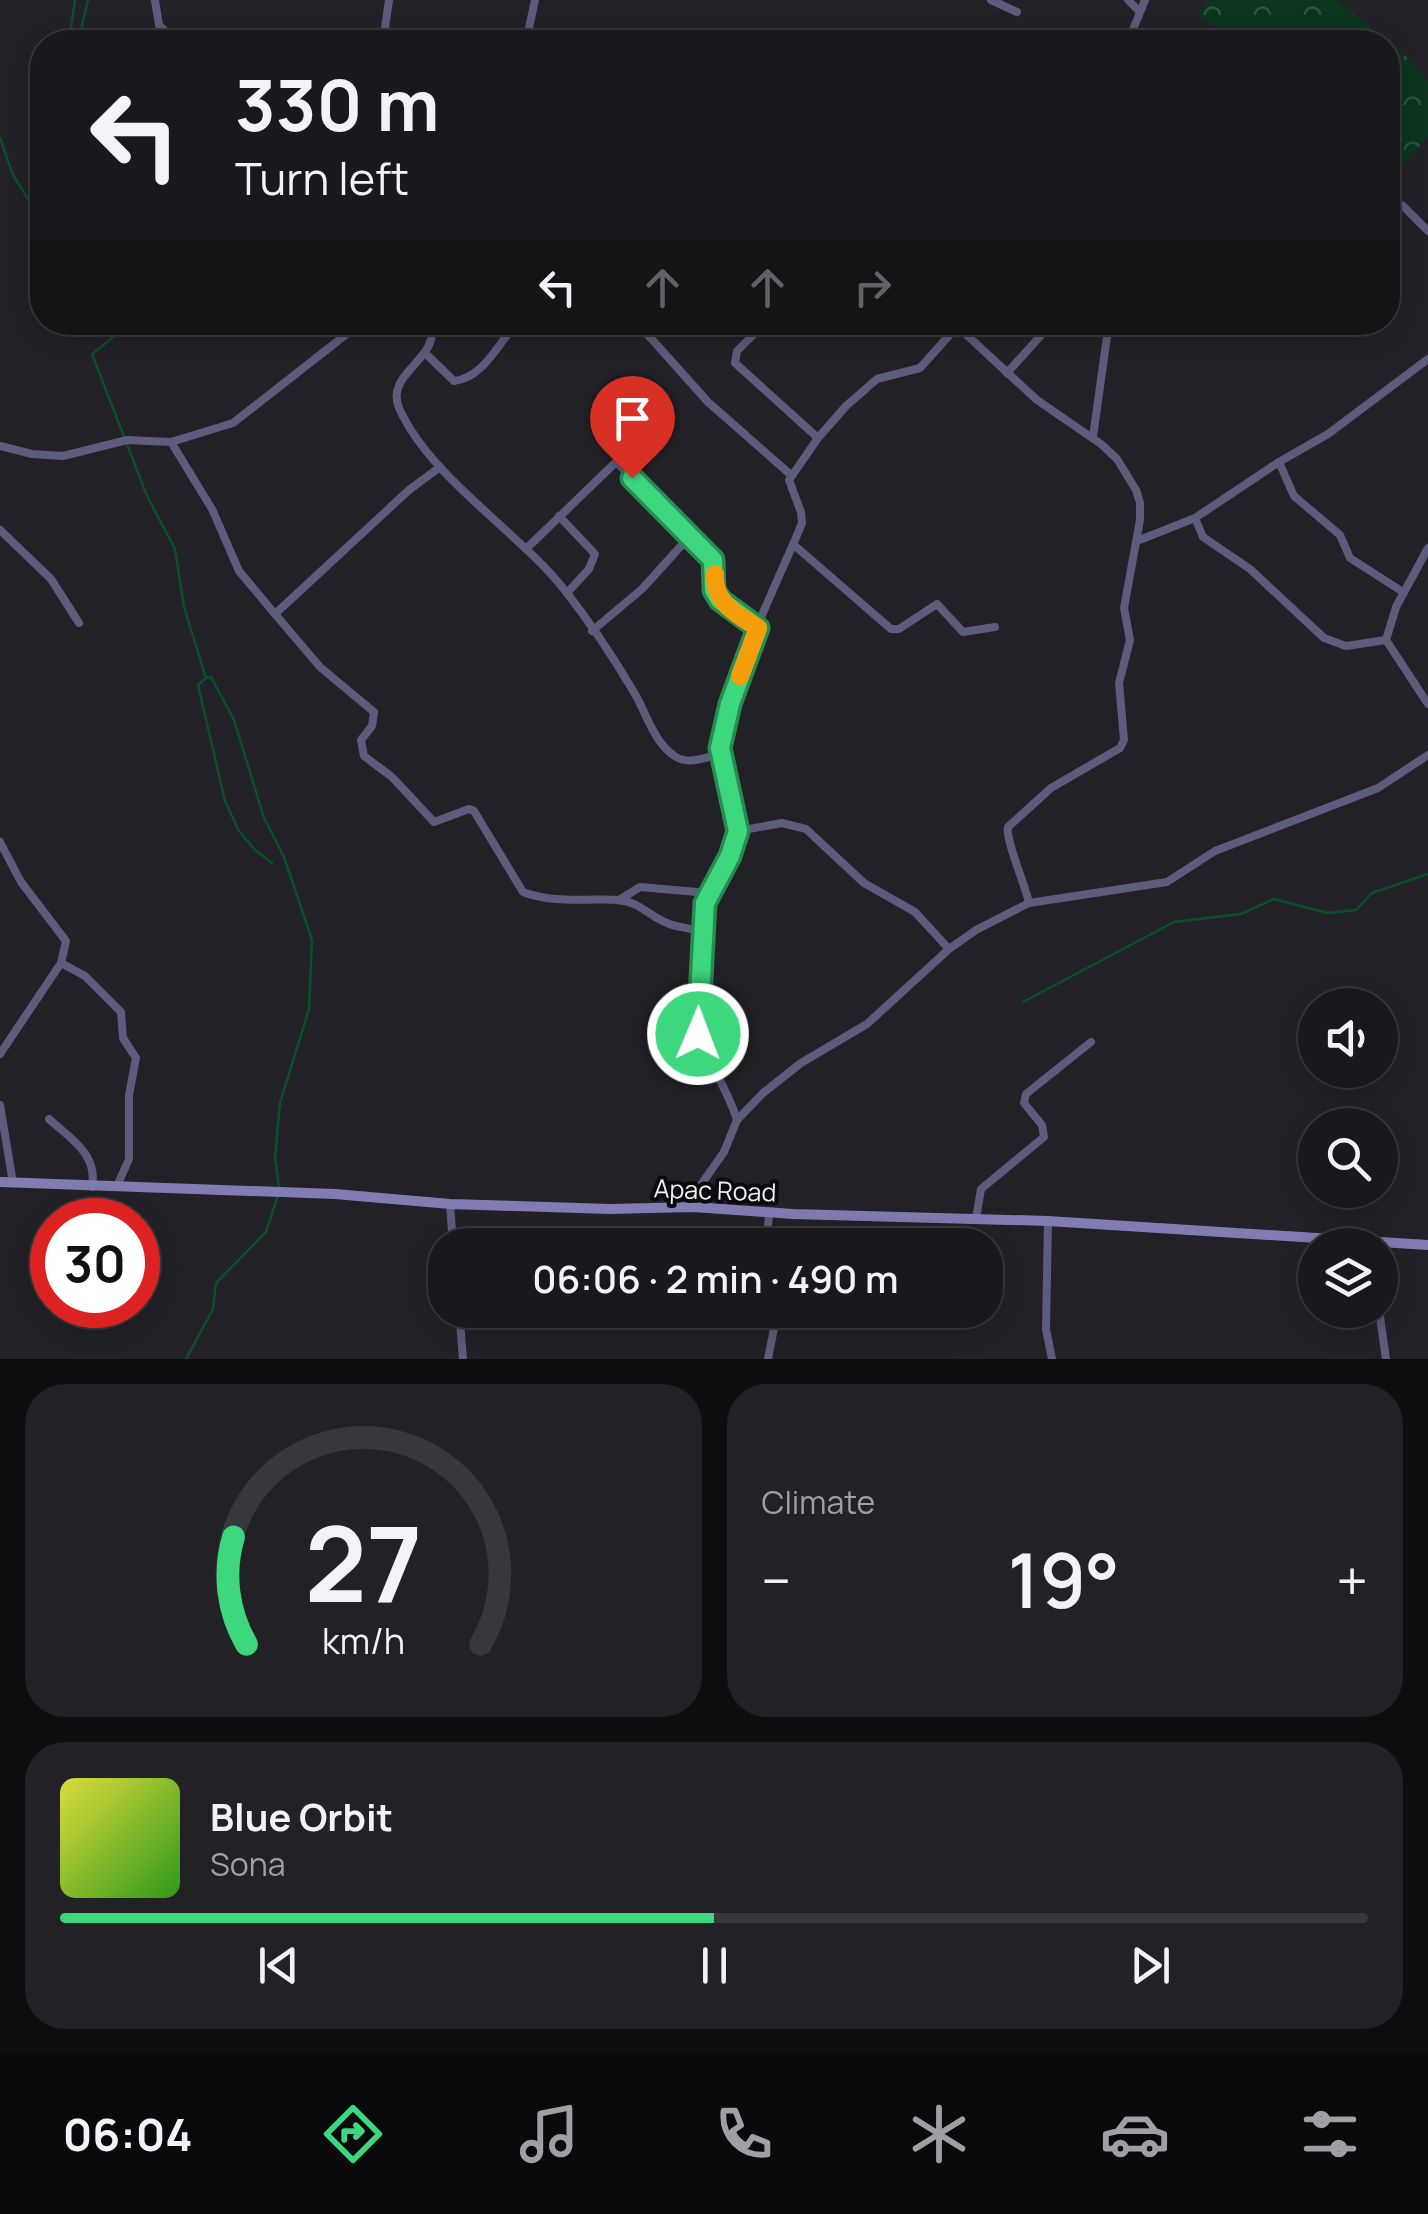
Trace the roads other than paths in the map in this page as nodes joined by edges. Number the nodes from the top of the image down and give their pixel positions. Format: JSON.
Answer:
{"nodes":[{"id":1,"x":155,"y":0,"type":"edge"},
{"id":2,"x":389,"y":0,"type":"edge"},
{"id":3,"x":535,"y":0,"type":"edge"},
{"id":4,"x":992,"y":0,"type":"edge"},
{"id":5,"x":1128,"y":0,"type":"edge"},
{"id":6,"x":1145,"y":0,"type":"edge"},
{"id":7,"x":1140,"y":11,"type":"junction"},
{"id":8,"x":1017,"y":12,"type":"dead end"},
{"id":9,"x":165,"y":30,"type":"edge"},
{"id":10,"x":385,"y":30,"type":"edge"},
{"id":11,"x":529,"y":30,"type":"edge"},
{"id":12,"x":1133,"y":30,"type":"edge"},
{"id":13,"x":1400,"y":204,"type":"edge"},
{"id":14,"x":1428,"y":231,"type":"edge"},
{"id":15,"x":346,"y":335,"type":"edge"},
{"id":16,"x":432,"y":335,"type":"edge"},
{"id":17,"x":506,"y":335,"type":"edge"},
{"id":18,"x":648,"y":335,"type":"edge"},
{"id":19,"x":753,"y":335,"type":"edge"},
{"id":20,"x":950,"y":335,"type":"edge"},
{"id":21,"x":969,"y":335,"type":"edge"},
{"id":22,"x":1042,"y":335,"type":"edge"},
{"id":23,"x":1107,"y":335,"type":"edge"},
{"id":24,"x":424,"y":353,"type":"junction"},
{"id":25,"x":1428,"y":359,"type":"edge"},
{"id":26,"x":1008,"y":373,"type":"junction"},
{"id":27,"x":818,"y":438,"type":"junction"},
{"id":28,"x":1092,"y":438,"type":"junction"},
{"id":29,"x":171,"y":442,"type":"junction"},
{"id":30,"x":0,"y":446,"type":"edge"},
{"id":31,"x":1279,"y":462,"type":"junction"},
{"id":32,"x":440,"y":467,"type":"junction"},
{"id":33,"x":790,"y":475,"type":"junction"},
{"id":34,"x":559,"y":516,"type":"junction"},
{"id":35,"x":1195,"y":518,"type":"junction"},
{"id":36,"x":0,"y":530,"type":"edge"},
{"id":37,"x":690,"y":536,"type":"junction"},
{"id":38,"x":1137,"y":541,"type":"junction"},
{"id":39,"x":794,"y":545,"type":"junction"},
{"id":40,"x":1428,"y":548,"type":"edge"},
{"id":41,"x":526,"y":550,"type":"junction"},
{"id":42,"x":1403,"y":592,"type":"junction"},
{"id":43,"x":567,"y":593,"type":"junction"},
{"id":44,"x":275,"y":614,"type":"junction"},
{"id":45,"x":79,"y":623,"type":"dead end"},
{"id":46,"x":995,"y":627,"type":"dead end"},
{"id":47,"x":758,"y":628,"type":"junction"},
{"id":48,"x":592,"y":630,"type":"junction"},
{"id":49,"x":1386,"y":640,"type":"junction"},
{"id":50,"x":1428,"y":704,"type":"edge"},
{"id":51,"x":720,"y":754,"type":"junction"},
{"id":52,"x":1428,"y":755,"type":"edge"},
{"id":53,"x":738,"y":831,"type":"junction"},
{"id":54,"x":0,"y":842,"type":"edge"},
{"id":55,"x":708,"y":893,"type":"junction"},
{"id":56,"x":619,"y":900,"type":"junction"},
{"id":57,"x":1029,"y":902,"type":"junction"},
{"id":58,"x":704,"y":935,"type":"junction"},
{"id":59,"x":949,"y":949,"type":"junction"},
{"id":60,"x":61,"y":963,"type":"junction"},
{"id":61,"x":1091,"y":1042,"type":"dead end"},
{"id":62,"x":0,"y":1054,"type":"edge"},
{"id":63,"x":0,"y":1105,"type":"edge"},
{"id":64,"x":50,"y":1119,"type":"dead end"},
{"id":65,"x":737,"y":1120,"type":"junction"},
{"id":66,"x":0,"y":1182,"type":"edge"},
{"id":67,"x":13,"y":1183,"type":"junction"},
{"id":68,"x":92,"y":1187,"type":"junction"},
{"id":69,"x":116,"y":1188,"type":"junction"},
{"id":70,"x":450,"y":1204,"type":"junction"},
{"id":71,"x":693,"y":1207,"type":"junction"},
{"id":72,"x":768,"y":1212,"type":"junction"},
{"id":73,"x":976,"y":1219,"type":"junction"},
{"id":74,"x":1048,"y":1221,"type":"junction"},
{"id":75,"x":452,"y":1228,"type":"edge"},
{"id":76,"x":768,"y":1228,"type":"edge"},
{"id":77,"x":1298,"y":1238,"type":"edge"},
{"id":78,"x":1398,"y":1244,"type":"edge"},
{"id":79,"x":1428,"y":1245,"type":"edge"},
{"id":80,"x":460,"y":1328,"type":"edge"},
{"id":81,"x":774,"y":1328,"type":"edge"},
{"id":82,"x":1382,"y":1328,"type":"edge"},
{"id":83,"x":463,"y":1359,"type":"edge"},
{"id":84,"x":768,"y":1359,"type":"edge"},
{"id":85,"x":1052,"y":1359,"type":"edge"},
{"id":86,"x":1386,"y":1359,"type":"edge"}],
"edges":[{"from":1,"to":9,"type":"street"},
{"from":2,"to":10,"type":"street"},
{"from":3,"to":11,"type":"street"},
{"from":4,"to":8,"type":"street"},
{"from":5,"to":7,"type":"street"},
{"from":6,"to":7,"type":"street"},
{"from":7,"to":12,"type":"street"},
{"from":13,"to":14,"type":"street"},
{"from":15,"to":29,"type":"street"},
{"from":16,"to":24,"type":"street"},
{"from":17,"to":24,"type":"street"},
{"from":18,"to":33,"type":"street"},
{"from":19,"to":27,"type":"street"},
{"from":20,"to":27,"type":"street"},
{"from":21,"to":26,"type":"street"},
{"from":22,"to":26,"type":"street"},
{"from":23,"to":28,"type":"street"},
{"from":24,"to":32,"type":"street"},
{"from":25,"to":31,"type":"street"},
{"from":26,"to":28,"type":"street"},
{"from":27,"to":33,"type":"street"},
{"from":28,"to":38,"type":"street"},
{"from":29,"to":30,"type":"street"},
{"from":29,"to":44,"type":"street"},
{"from":31,"to":35,"type":"street"},
{"from":31,"to":42,"type":"street"},
{"from":32,"to":41,"type":"street"},
{"from":32,"to":44,"type":"street"},
{"from":33,"to":39,"type":"street"},
{"from":34,"to":37,"type":"street"},
{"from":34,"to":41,"type":"street"},
{"from":34,"to":43,"type":"street"},
{"from":35,"to":38,"type":"street"},
{"from":35,"to":49,"type":"street"},
{"from":36,"to":45,"type":"street"},
{"from":37,"to":47,"type":"street"},
{"from":37,"to":48,"type":"street"},
{"from":38,"to":57,"type":"street"},
{"from":39,"to":46,"type":"street"},
{"from":39,"to":47,"type":"street"},
{"from":40,"to":42,"type":"street"},
{"from":41,"to":43,"type":"street"},
{"from":42,"to":49,"type":"street"},
{"from":43,"to":48,"type":"street"},
{"from":44,"to":56,"type":"street"},
{"from":47,"to":51,"type":"street"},
{"from":48,"to":51,"type":"street"},
{"from":49,"to":50,"type":"street"},
{"from":51,"to":53,"type":"street"},
{"from":52,"to":57,"type":"street"},
{"from":53,"to":55,"type":"street"},
{"from":53,"to":59,"type":"street"},
{"from":54,"to":60,"type":"street"},
{"from":55,"to":56,"type":"street"},
{"from":55,"to":58,"type":"street"},
{"from":56,"to":58,"type":"street"},
{"from":57,"to":59,"type":"street"},
{"from":58,"to":65,"type":"street"},
{"from":59,"to":65,"type":"street"},
{"from":60,"to":62,"type":"street"},
{"from":60,"to":69,"type":"street"},
{"from":61,"to":73,"type":"street"},
{"from":63,"to":67,"type":"street"},
{"from":64,"to":68,"type":"street"},
{"from":65,"to":71,"type":"street"},
{"from":66,"to":67,"type":"main road","name":"Apac Road"},
{"from":67,"to":68,"type":"main road","name":"Apac Road"},
{"from":68,"to":69,"type":"main road","name":"Apac Road"},
{"from":69,"to":70,"type":"main road","name":"Apac Road"},
{"from":70,"to":71,"type":"main road","name":"Apac Road"},
{"from":70,"to":75,"type":"street"},
{"from":71,"to":72,"type":"main road","name":"Apac Road"},
{"from":72,"to":73,"type":"main road","name":"Apac Road"},
{"from":72,"to":76,"type":"street"},
{"from":73,"to":74,"type":"main road","name":"Apac Road"},
{"from":74,"to":77,"type":"main road","name":"Apac Road"},
{"from":74,"to":85,"type":"street"},
{"from":78,"to":79,"type":"main road","name":"Apac Road"},
{"from":80,"to":83,"type":"street"},
{"from":81,"to":84,"type":"street"},
{"from":82,"to":86,"type":"street"}]}
